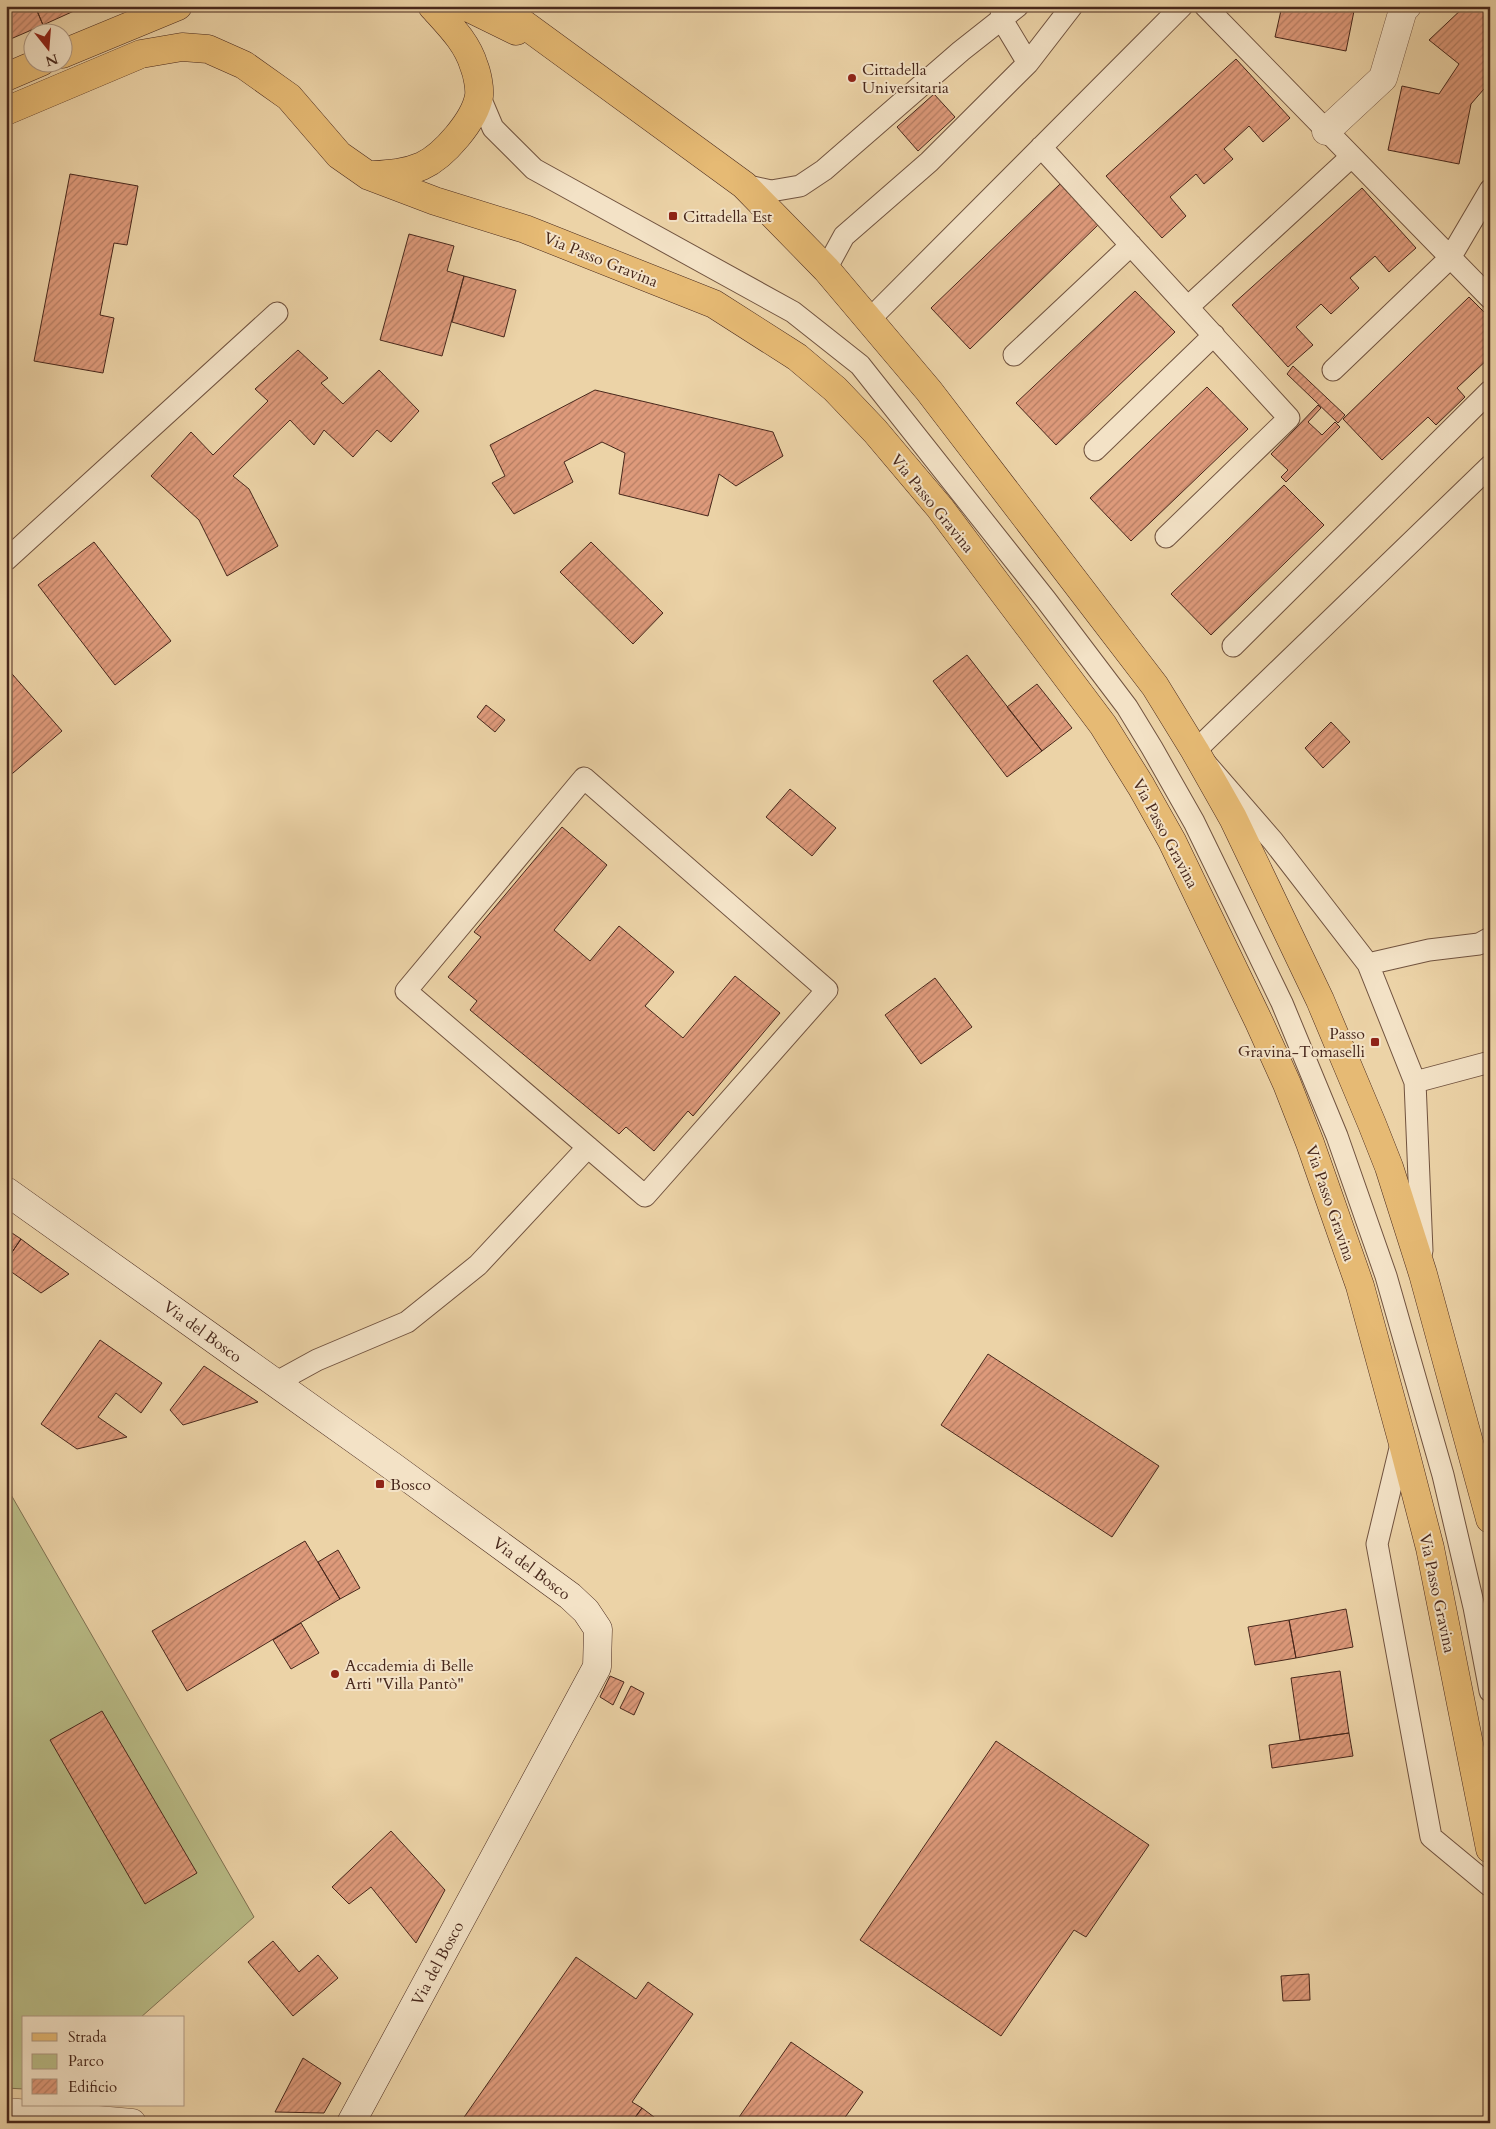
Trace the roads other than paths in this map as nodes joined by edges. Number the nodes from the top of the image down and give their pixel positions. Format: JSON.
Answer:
{"nodes":[{"id":1,"x":178,"y":6,"type":"edge"},
{"id":2,"x":432,"y":6,"type":"edge"},
{"id":3,"x":465,"y":6,"type":"edge"},
{"id":4,"x":499,"y":6,"type":"edge"},
{"id":5,"x":1072,"y":6,"type":"edge"},
{"id":6,"x":1182,"y":6,"type":"edge"},
{"id":7,"x":1204,"y":6,"type":"edge"},
{"id":8,"x":1407,"y":6,"type":"edge"},
{"id":9,"x":1007,"y":10,"type":"edge"},
{"id":10,"x":72,"y":50,"type":"edge"},
{"id":11,"x":566,"y":57,"type":"junction"},
{"id":12,"x":1028,"y":63,"type":"junction"},
{"id":13,"x":22,"y":70,"type":"edge"},
{"id":14,"x":6,"y":77,"type":"edge"},
{"id":15,"x":479,"y":95,"type":"junction"},
{"id":16,"x":6,"y":111,"type":"edge"},
{"id":17,"x":1326,"y":131,"type":"junction"},
{"id":18,"x":1041,"y":147,"type":"junction"},
{"id":19,"x":1351,"y":157,"type":"junction"},
{"id":20,"x":369,"y":176,"type":"junction"},
{"id":21,"x":744,"y":185,"type":"junction"},
{"id":22,"x":1490,"y":190,"type":"edge"},
{"id":23,"x":1131,"y":245,"type":"junction"},
{"id":24,"x":1450,"y":258,"type":"junction"},
{"id":25,"x":826,"y":269,"type":"junction"},
{"id":26,"x":1490,"y":298,"type":"edge"},
{"id":27,"x":1188,"y":307,"type":"junction"},
{"id":28,"x":277,"y":313,"type":"dead end"},
{"id":29,"x":869,"y":320,"type":"junction"},
{"id":30,"x":1214,"y":335,"type":"junction"},
{"id":31,"x":1014,"y":355,"type":"dead end"},
{"id":32,"x":1333,"y":370,"type":"dead end"},
{"id":33,"x":1490,"y":392,"type":"edge"},
{"id":34,"x":1094,"y":450,"type":"dead end"},
{"id":35,"x":1490,"y":466,"type":"edge"},
{"id":36,"x":1166,"y":537,"type":"dead end"},
{"id":37,"x":6,"y":560,"type":"edge"},
{"id":38,"x":1232,"y":646,"type":"dead end"},
{"id":39,"x":1195,"y":751,"type":"junction"},
{"id":40,"x":1490,"y":938,"type":"edge"},
{"id":41,"x":1368,"y":964,"type":"junction"},
{"id":42,"x":1490,"y":1062,"type":"edge"},
{"id":43,"x":1415,"y":1082,"type":"junction"},
{"id":44,"x":588,"y":1147,"type":"junction"},
{"id":45,"x":6,"y":1190,"type":"edge"},
{"id":46,"x":1423,"y":1274,"type":"junction"},
{"id":47,"x":275,"y":1382,"type":"junction"},
{"id":48,"x":1402,"y":1440,"type":"junction"},
{"id":49,"x":1490,"y":1519,"type":"edge"},
{"id":50,"x":1490,"y":1691,"type":"edge"},
{"id":51,"x":1490,"y":1849,"type":"edge"},
{"id":52,"x":1490,"y":1886,"type":"edge"},
{"id":53,"x":6,"y":2112,"type":"edge"},
{"id":54,"x":132,"y":2123,"type":"edge"},
{"id":55,"x":351,"y":2123,"type":"edge"}],
"edges":[{"from":1,"to":10,"type":"main road"},
{"from":2,"to":15,"type":"main road"},
{"from":3,"to":11,"type":"main road"},
{"from":4,"to":11,"type":"main road"},
{"from":5,"to":12,"type":"lane"},
{"from":6,"to":18,"type":"lane"},
{"from":7,"to":17,"type":"lane"},
{"from":8,"to":17,"type":"main road"},
{"from":9,"to":12,"type":"lane"},
{"from":9,"to":21,"type":"lane"},
{"from":11,"to":21,"type":"main road"},
{"from":12,"to":25,"type":"lane"},
{"from":13,"to":14,"type":"main road"},
{"from":15,"to":20,"type":"main road"},
{"from":15,"to":50,"type":"lane"},
{"from":16,"to":20,"type":"main road","name":"Via Passo Gravina"},
{"from":17,"to":19,"type":"lane"},
{"from":18,"to":23,"type":"lane"},
{"from":18,"to":29,"type":"lane"},
{"from":19,"to":24,"type":"lane"},
{"from":19,"to":27,"type":"lane"},
{"from":20,"to":48,"type":"main road","name":"Via Passo Gravina"},
{"from":21,"to":25,"type":"main road"},
{"from":22,"to":24,"type":"lane"},
{"from":23,"to":27,"type":"lane"},
{"from":23,"to":31,"type":"lane"},
{"from":24,"to":26,"type":"lane"},
{"from":24,"to":32,"type":"lane"},
{"from":25,"to":29,"type":"main road"},
{"from":27,"to":30,"type":"lane"},
{"from":28,"to":37,"type":"lane"},
{"from":29,"to":39,"type":"main road"},
{"from":30,"to":34,"type":"lane"},
{"from":30,"to":36,"type":"lane"},
{"from":33,"to":38,"type":"lane"},
{"from":35,"to":39,"type":"lane"},
{"from":39,"to":41,"type":"lane"},
{"from":39,"to":46,"type":"main road"},
{"from":40,"to":41,"type":"lane"},
{"from":41,"to":43,"type":"lane"},
{"from":42,"to":43,"type":"lane"},
{"from":43,"to":46,"type":"lane"},
{"from":44,"to":44,"type":"lane"},
{"from":44,"to":47,"type":"lane"},
{"from":45,"to":47,"type":"main road","name":"Via del Bosco"},
{"from":46,"to":49,"type":"main road"},
{"from":47,"to":55,"type":"main road","name":"Via del Bosco"},
{"from":48,"to":51,"type":"main road","name":"Via Passo Gravina"},
{"from":48,"to":52,"type":"lane"},
{"from":53,"to":54,"type":"main road"}]}
